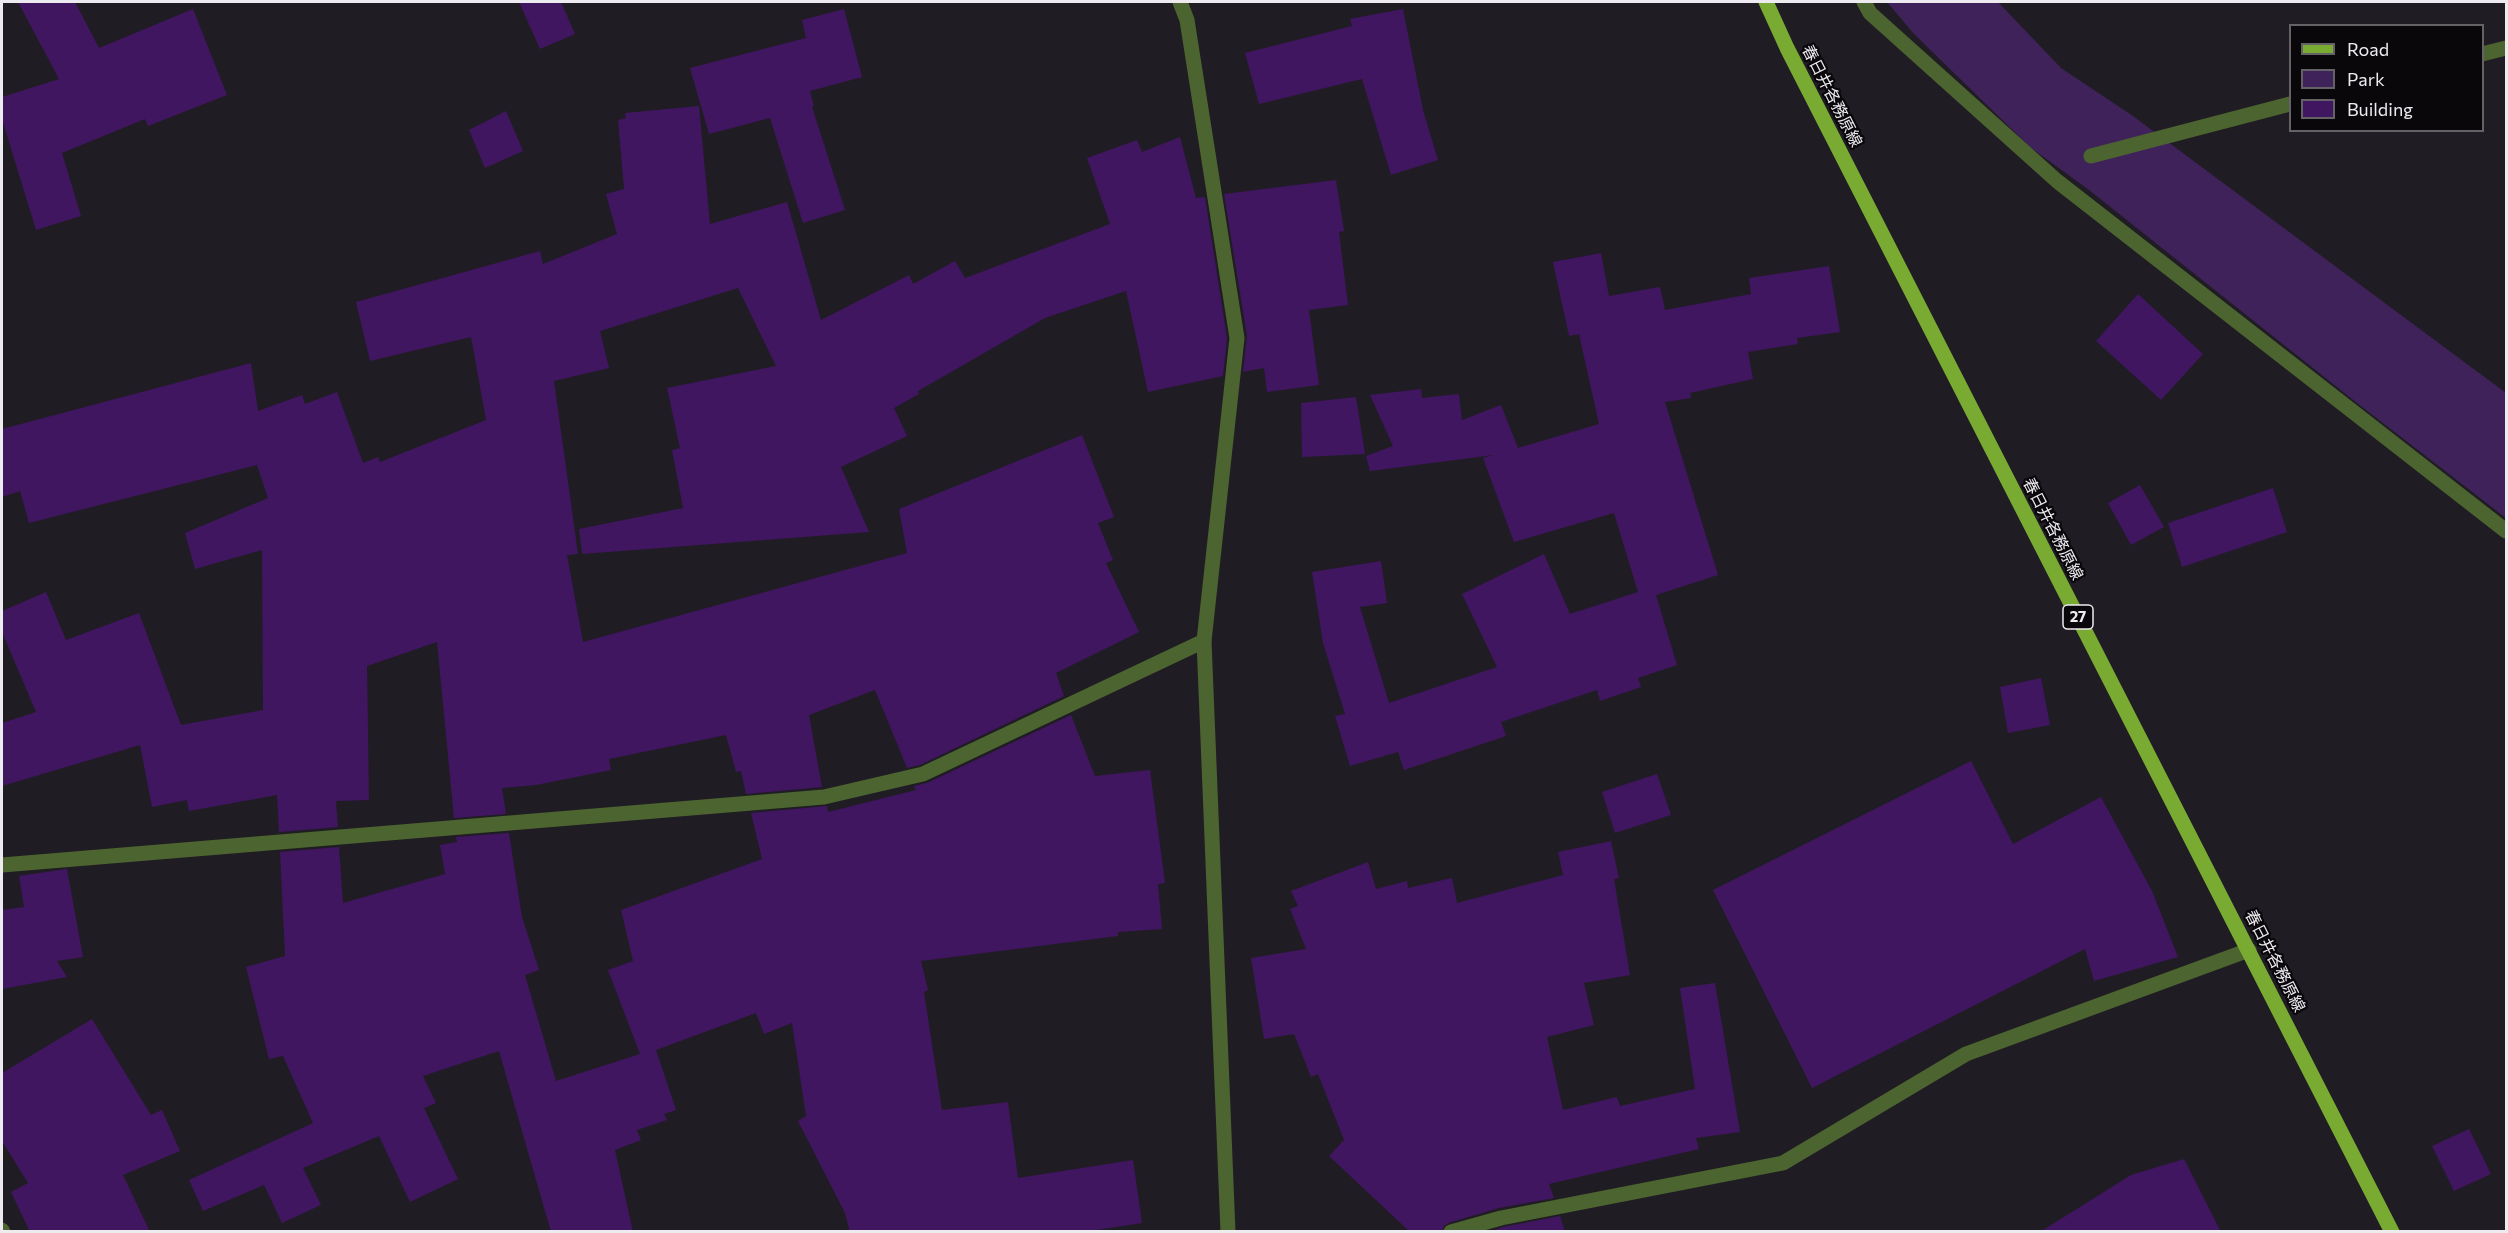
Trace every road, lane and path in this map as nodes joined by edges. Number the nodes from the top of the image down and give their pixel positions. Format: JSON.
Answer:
{"nodes":[{"id":1,"x":1180,"y":2,"type":"edge"},
{"id":2,"x":1766,"y":2,"type":"edge"},
{"id":3,"x":1864,"y":2,"type":"edge"},
{"id":4,"x":2506,"y":48,"type":"edge"},
{"id":5,"x":2484,"y":54,"type":"edge"},
{"id":6,"x":2289,"y":104,"type":"edge"},
{"id":7,"x":2091,"y":156,"type":"dead end"},
{"id":8,"x":2506,"y":531,"type":"edge"},
{"id":9,"x":1204,"y":641,"type":"junction"},
{"id":10,"x":2,"y":865,"type":"edge"},
{"id":11,"x":2248,"y":950,"type":"junction"},
{"id":12,"x":1228,"y":1232,"type":"edge"},
{"id":13,"x":1451,"y":1232,"type":"edge"},
{"id":14,"x":2392,"y":1232,"type":"edge"}],
"edges":[{"from":1,"to":9,"type":"street"},
{"from":2,"to":11,"type":"main road","name":"春日井各務原線","number":"27"},
{"from":3,"to":8,"type":"street"},
{"from":4,"to":5,"type":"street"},
{"from":6,"to":7,"type":"street"},
{"from":9,"to":10,"type":"street"},
{"from":9,"to":12,"type":"street"},
{"from":11,"to":13,"type":"street"},
{"from":11,"to":14,"type":"main road","name":"春日井各務原線","number":"27"}]}
